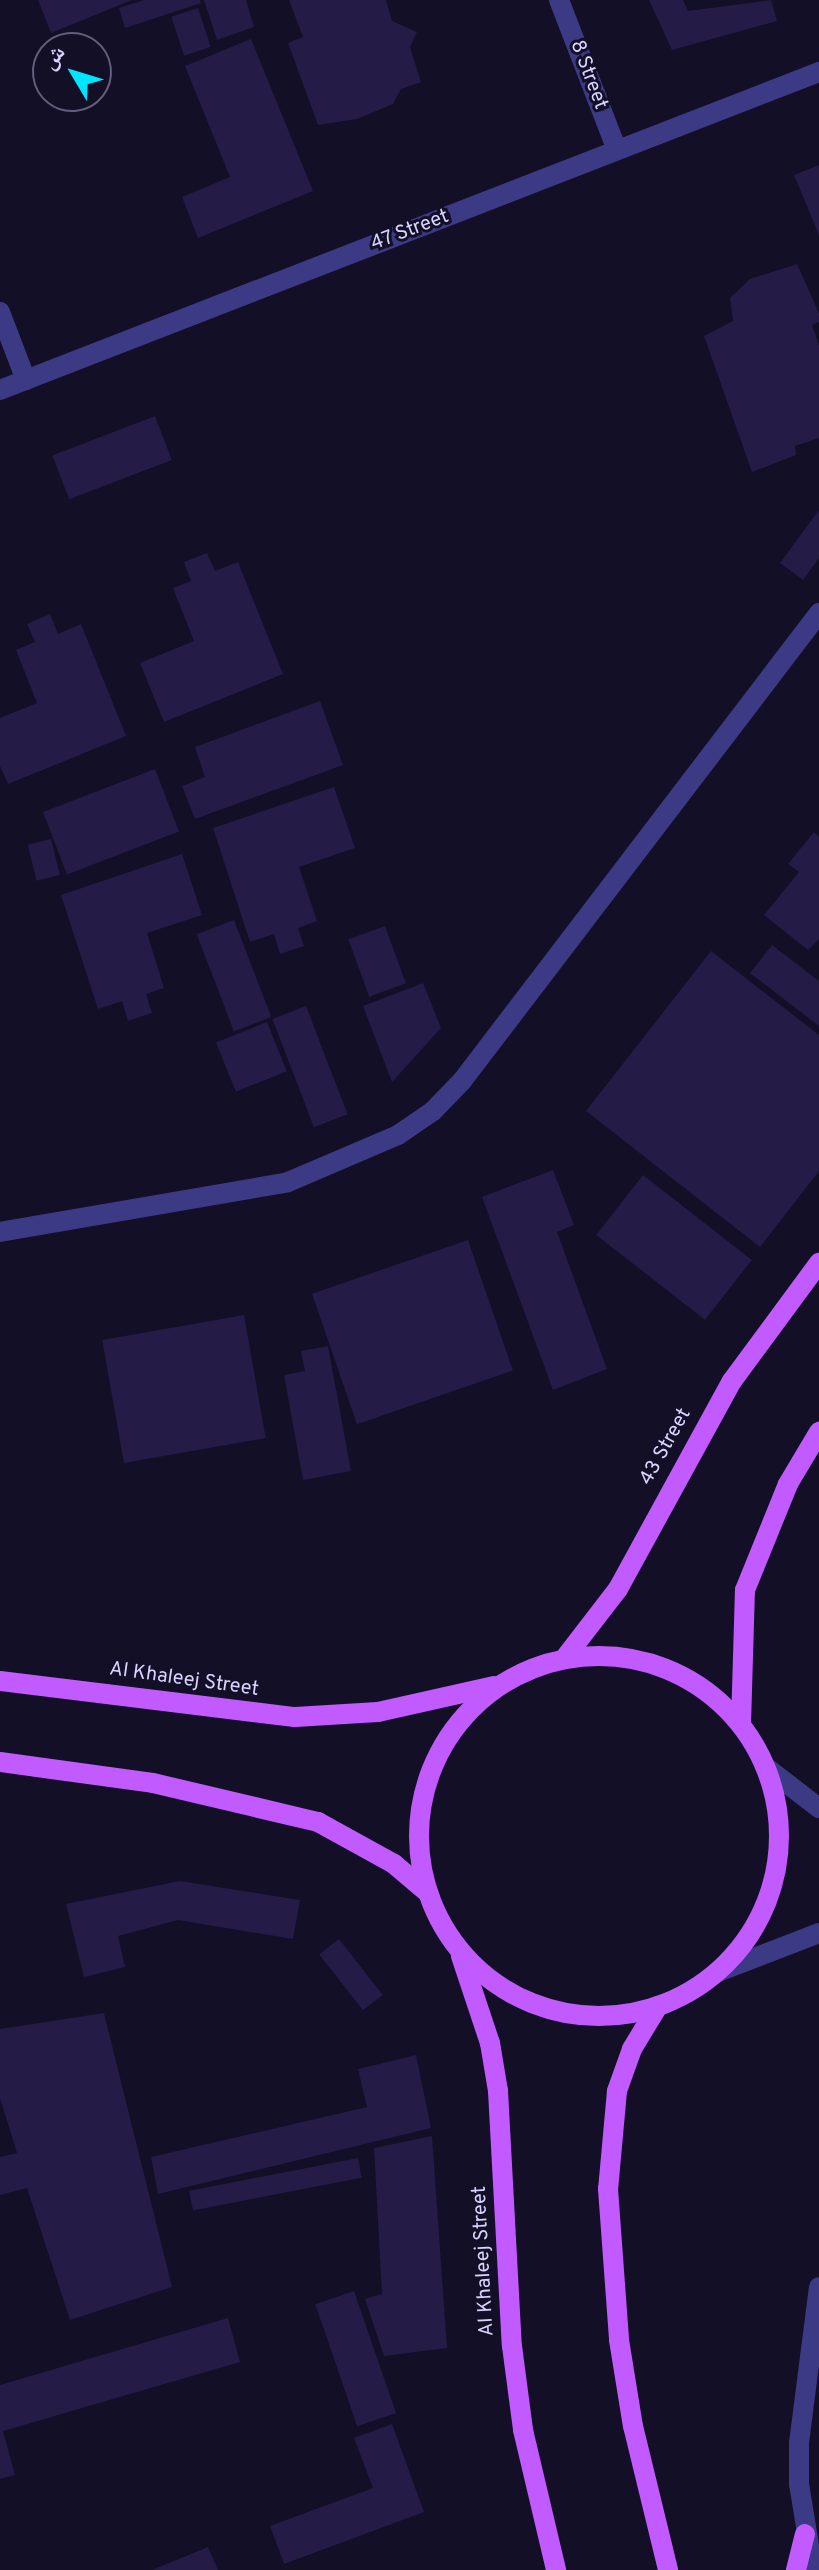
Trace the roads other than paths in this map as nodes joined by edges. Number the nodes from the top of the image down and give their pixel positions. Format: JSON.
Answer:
{"nodes":[{"id":1,"x":559,"y":0,"type":"edge"},
{"id":2,"x":819,"y":72,"type":"edge"},
{"id":3,"x":617,"y":150,"type":"junction"},
{"id":4,"x":0,"y":312,"type":"edge"},
{"id":5,"x":26,"y":380,"type":"junction"},
{"id":6,"x":0,"y":390,"type":"edge"},
{"id":7,"x":819,"y":613,"type":"edge"},
{"id":8,"x":0,"y":1232,"type":"edge"},
{"id":9,"x":819,"y":1263,"type":"edge"},
{"id":10,"x":819,"y":1432,"type":"edge"},
{"id":11,"x":564,"y":1659,"type":"junction"},
{"id":12,"x":0,"y":1681,"type":"edge"},
{"id":13,"x":502,"y":1684,"type":"junction"},
{"id":14,"x":741,"y":1724,"type":"junction"},
{"id":15,"x":0,"y":1762,"type":"edge"},
{"id":16,"x":767,"y":1768,"type":"junction"},
{"id":17,"x":819,"y":1808,"type":"edge"},
{"id":18,"x":427,"y":1892,"type":"junction"},
{"id":19,"x":819,"y":1933,"type":"edge"},
{"id":20,"x":459,"y":1950,"type":"junction"},
{"id":21,"x":718,"y":1972,"type":"junction"},
{"id":22,"x":658,"y":2006,"type":"junction"},
{"id":23,"x":819,"y":2287,"type":"edge"},
{"id":24,"x":805,"y":2534,"type":"junction"},
{"id":25,"x":556,"y":2570,"type":"edge"},
{"id":26,"x":668,"y":2570,"type":"edge"},
{"id":27,"x":796,"y":2570,"type":"edge"},
{"id":28,"x":813,"y":2570,"type":"edge"}],
"edges":[{"from":1,"to":3,"type":"street","name":"8 Street"},
{"from":2,"to":3,"type":"street","name":"47 Street"},
{"from":3,"to":5,"type":"street","name":"47 Street"},
{"from":4,"to":5,"type":"street"},
{"from":5,"to":6,"type":"street","name":"47 Street"},
{"from":7,"to":8,"type":"street"},
{"from":9,"to":11,"type":"main road","name":"43 Street"},
{"from":10,"to":14,"type":"main road"},
{"from":11,"to":13,"type":"main road"},
{"from":11,"to":14,"type":"main road"},
{"from":12,"to":13,"type":"main road","name":"Al Khaleej Street"},
{"from":13,"to":18,"type":"main road"},
{"from":14,"to":16,"type":"main road"},
{"from":15,"to":18,"type":"main road"},
{"from":16,"to":17,"type":"street"},
{"from":16,"to":21,"type":"main road"},
{"from":18,"to":20,"type":"main road"},
{"from":19,"to":21,"type":"street"},
{"from":20,"to":22,"type":"main road"},
{"from":20,"to":25,"type":"main road","name":"Al Khaleej Street"},
{"from":21,"to":22,"type":"main road"},
{"from":22,"to":26,"type":"main road"},
{"from":23,"to":24,"type":"street"},
{"from":24,"to":27,"type":"main road"},
{"from":24,"to":28,"type":"street"}]}
